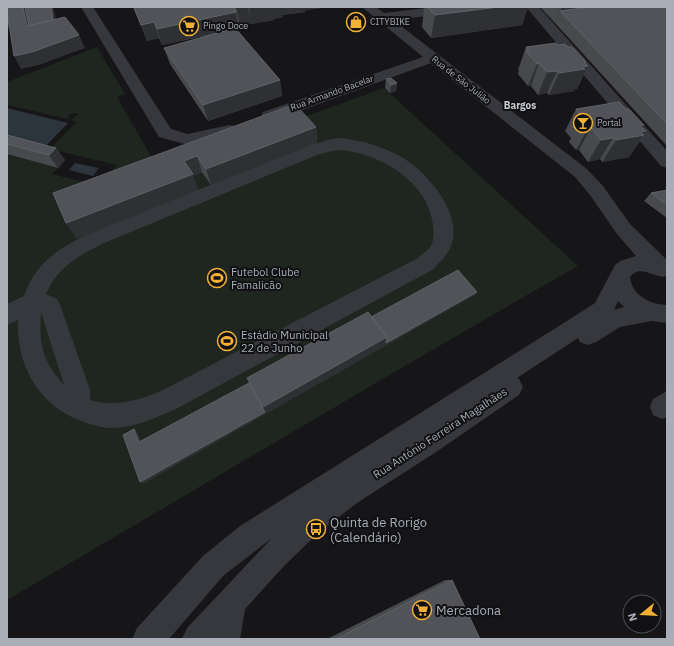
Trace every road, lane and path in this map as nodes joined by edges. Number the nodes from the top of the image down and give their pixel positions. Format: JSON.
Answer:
{"nodes":[{"id":1,"x":87,"y":7,"type":"edge"},
{"id":2,"x":368,"y":7,"type":"edge"},
{"id":3,"x":470,"y":7,"type":"edge"},
{"id":4,"x":532,"y":7,"type":"edge"},
{"id":5,"x":381,"y":17,"type":"junction"},
{"id":6,"x":433,"y":58,"type":"junction"},
{"id":7,"x":254,"y":121,"type":"edge"},
{"id":8,"x":240,"y":126,"type":"edge"},
{"id":9,"x":667,"y":162,"type":"edge"},
{"id":10,"x":618,"y":222,"type":"junction"},
{"id":11,"x":665,"y":269,"type":"edge"},
{"id":12,"x":621,"y":274,"type":"junction"},
{"id":13,"x":33,"y":301,"type":"junction"},
{"id":14,"x":662,"y":314,"type":"edge"},
{"id":15,"x":7,"y":316,"type":"edge"},
{"id":16,"x":78,"y":408,"type":"junction"},
{"id":17,"x":231,"y":551,"type":"junction"},
{"id":18,"x":239,"y":593,"type":"junction"},
{"id":19,"x":148,"y":639,"type":"edge"},
{"id":20,"x":198,"y":639,"type":"edge"},
{"id":21,"x":224,"y":639,"type":"edge"}],
"edges":[{"from":1,"to":8,"type":"street"},
{"from":2,"to":5,"type":"street","name":"Rua de São Julião"},
{"from":3,"to":5,"type":"street"},
{"from":4,"to":9,"type":"street"},
{"from":5,"to":6,"type":"street","name":"Rua de São Julião"},
{"from":6,"to":7,"type":"street","name":"Rua Armando Bacelar"},
{"from":6,"to":10,"type":"street","name":"Rua de São Julião"},
{"from":10,"to":11,"type":"street","name":"Rua de São Julião"},
{"from":10,"to":12,"type":"street","name":"Rua de São Julião"},
{"from":11,"to":12,"type":"street"},
{"from":12,"to":14,"type":"street"},
{"from":12,"to":17,"type":"street","name":"Rua António Ferreira Magalhães"},
{"from":13,"to":15,"type":"street"},
{"from":13,"to":16,"type":"street"},
{"from":13,"to":16,"type":"street"},
{"from":13,"to":16,"type":"street"},
{"from":14,"to":18,"type":"street","name":"Rua António Ferreira Magalhães"},
{"from":17,"to":18,"type":"street"},
{"from":17,"to":19,"type":"street","name":"Rua António Ferreira Magalhães"},
{"from":18,"to":20,"type":"street","name":"Rua António Ferreira Magalhães"},
{"from":18,"to":21,"type":"street"}]}
